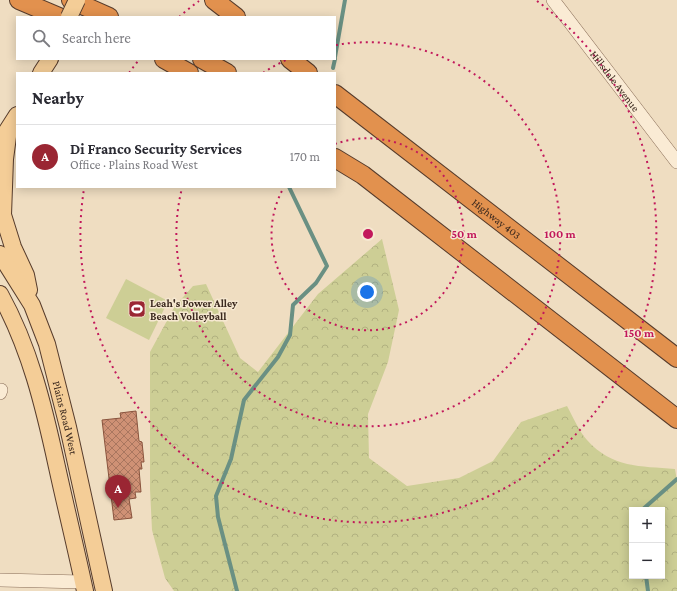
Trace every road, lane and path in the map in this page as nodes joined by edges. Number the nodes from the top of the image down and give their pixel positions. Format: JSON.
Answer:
{"nodes":[{"id":1,"x":19,"y":0,"type":"edge"},
{"id":2,"x":71,"y":0,"type":"edge"},
{"id":3,"x":77,"y":0,"type":"edge"},
{"id":4,"x":214,"y":0,"type":"edge"},
{"id":5,"x":553,"y":0,"type":"edge"},
{"id":6,"x":57,"y":16,"type":"edge"},
{"id":7,"x":69,"y":16,"type":"edge"},
{"id":8,"x":107,"y":16,"type":"edge"},
{"id":9,"x":235,"y":16,"type":"edge"},
{"id":10,"x":49,"y":60,"type":"edge"},
{"id":11,"x":166,"y":60,"type":"edge"},
{"id":12,"x":204,"y":60,"type":"edge"},
{"id":13,"x":291,"y":60,"type":"edge"},
{"id":14,"x":43,"y":72,"type":"edge"},
{"id":15,"x":187,"y":72,"type":"edge"},
{"id":16,"x":225,"y":72,"type":"edge"},
{"id":17,"x":307,"y":72,"type":"edge"},
{"id":18,"x":336,"y":95,"type":"edge"},
{"id":19,"x":16,"y":116,"type":"edge"},
{"id":20,"x":3,"y":133,"type":"edge"},
{"id":21,"x":336,"y":147,"type":"edge"},
{"id":22,"x":336,"y":159,"type":"edge"},
{"id":23,"x":677,"y":162,"type":"edge"},
{"id":24,"x":363,"y":175,"type":"junction"},
{"id":25,"x":0,"y":254,"type":"edge"},
{"id":26,"x":0,"y":294,"type":"edge"},
{"id":27,"x":32,"y":305,"type":"junction"},
{"id":28,"x":677,"y":358,"type":"edge"},
{"id":29,"x":677,"y":419,"type":"edge"},
{"id":30,"x":0,"y":580,"type":"edge"},
{"id":31,"x":84,"y":587,"type":"edge"},
{"id":32,"x":104,"y":591,"type":"edge"}],
"edges":[{"from":1,"to":6,"type":"highway"},
{"from":2,"to":8,"type":"highway"},
{"from":3,"to":7,"type":"main road","bridge":true},
{"from":4,"to":9,"type":"highway"},
{"from":5,"to":23,"type":"street","name":"Hillsdale Avenue"},
{"from":10,"to":14,"type":"main road"},
{"from":11,"to":15,"type":"highway"},
{"from":12,"to":16,"type":"highway"},
{"from":13,"to":17,"type":"highway"},
{"from":18,"to":28,"type":"highway","name":"Highway 403"},
{"from":19,"to":20,"type":"main road"},
{"from":20,"to":27,"type":"main road"},
{"from":21,"to":24,"type":"highway"},
{"from":22,"to":24,"type":"highway"},
{"from":24,"to":29,"type":"highway"},
{"from":25,"to":27,"type":"main road","name":"Plains Road West"},
{"from":26,"to":31,"type":"main road","name":"Plains Road West"},
{"from":27,"to":32,"type":"main road","name":"Plains Road West"},
{"from":30,"to":31,"type":"street","name":"Plains Road West"}]}
